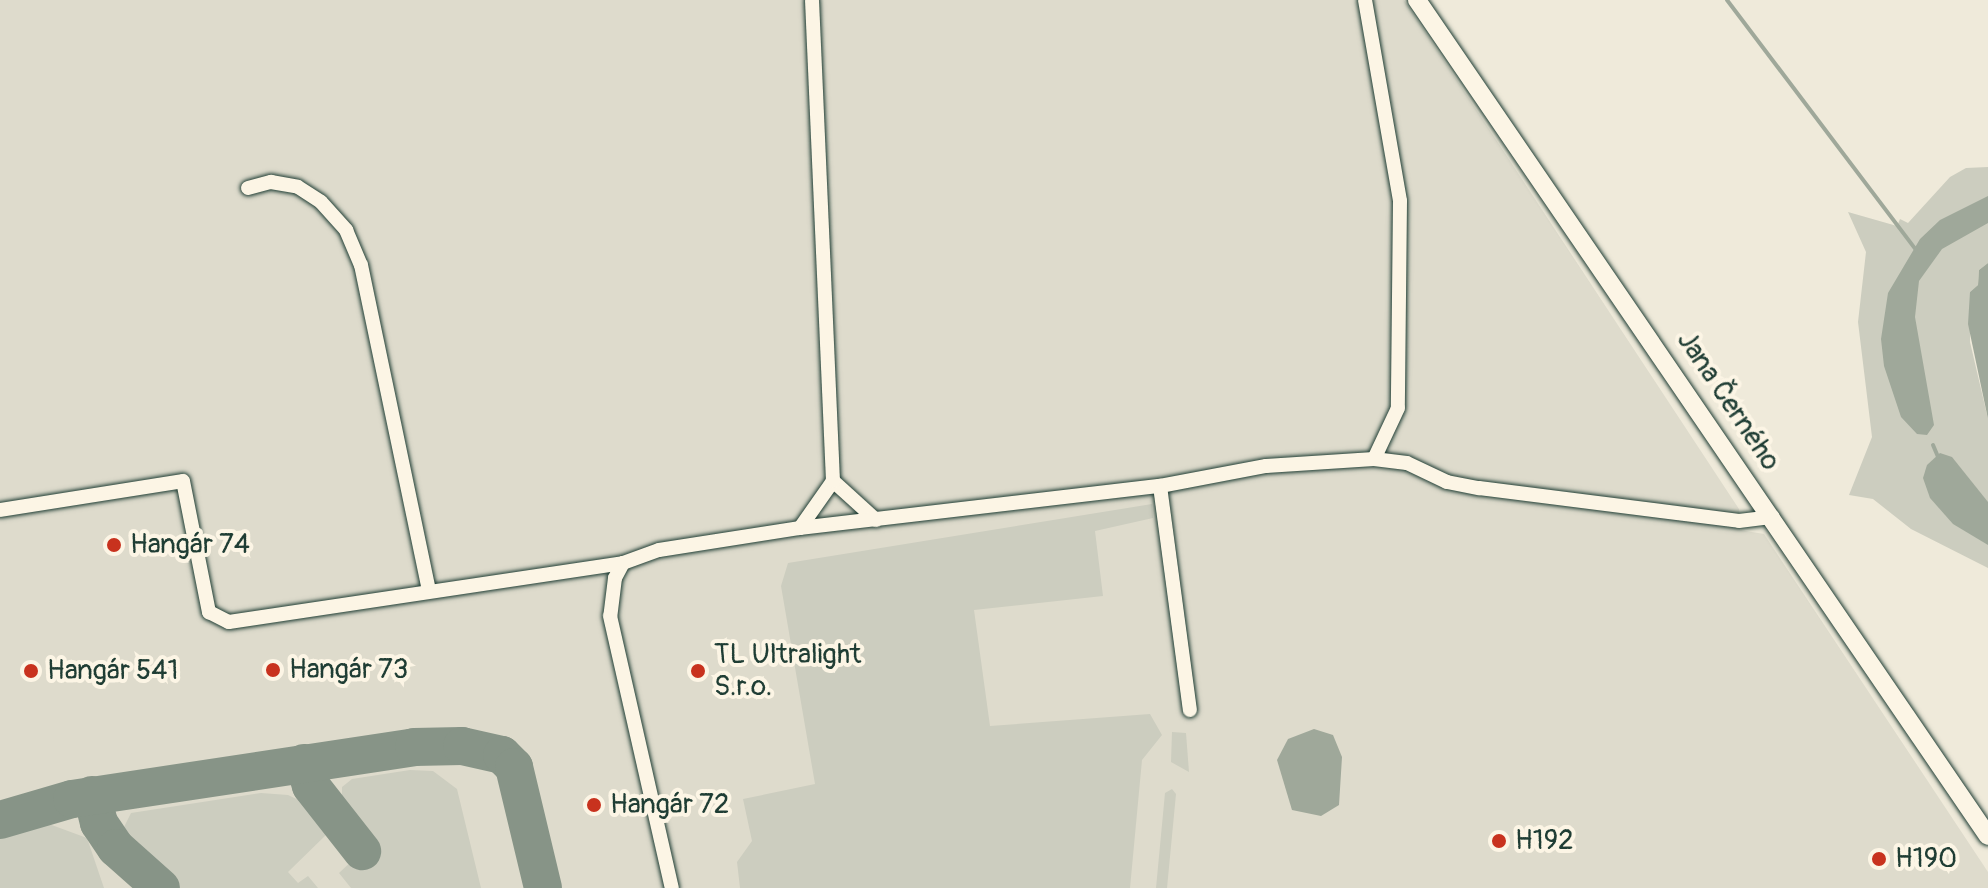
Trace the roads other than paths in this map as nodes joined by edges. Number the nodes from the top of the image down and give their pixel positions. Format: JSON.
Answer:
{"nodes":[{"id":1,"x":812,"y":0,"type":"edge"},
{"id":2,"x":1365,"y":0,"type":"edge"},
{"id":3,"x":1417,"y":0,"type":"edge"},
{"id":4,"x":248,"y":188,"type":"dead end"},
{"id":5,"x":1374,"y":459,"type":"junction"},
{"id":6,"x":833,"y":481,"type":"junction"},
{"id":7,"x":1160,"y":486,"type":"junction"},
{"id":8,"x":0,"y":510,"type":"edge"},
{"id":9,"x":1773,"y":517,"type":"junction"},
{"id":10,"x":876,"y":520,"type":"junction"},
{"id":11,"x":800,"y":528,"type":"junction"},
{"id":12,"x":623,"y":563,"type":"junction"},
{"id":13,"x":429,"y":591,"type":"junction"},
{"id":14,"x":1190,"y":710,"type":"dead end"},
{"id":15,"x":1988,"y":836,"type":"edge"},
{"id":16,"x":672,"y":888,"type":"edge"}],
"edges":[{"from":1,"to":6,"type":"street"},
{"from":2,"to":5,"type":"street"},
{"from":3,"to":9,"type":"street","name":"Jana Černého"},
{"from":4,"to":13,"type":"street"},
{"from":5,"to":7,"type":"street"},
{"from":5,"to":9,"type":"street"},
{"from":6,"to":10,"type":"street"},
{"from":6,"to":11,"type":"street"},
{"from":7,"to":10,"type":"street"},
{"from":7,"to":14,"type":"street"},
{"from":8,"to":13,"type":"street"},
{"from":9,"to":15,"type":"street","name":"Jana Černého"},
{"from":10,"to":11,"type":"street"},
{"from":11,"to":12,"type":"street"},
{"from":12,"to":13,"type":"street"},
{"from":12,"to":16,"type":"street"}]}
